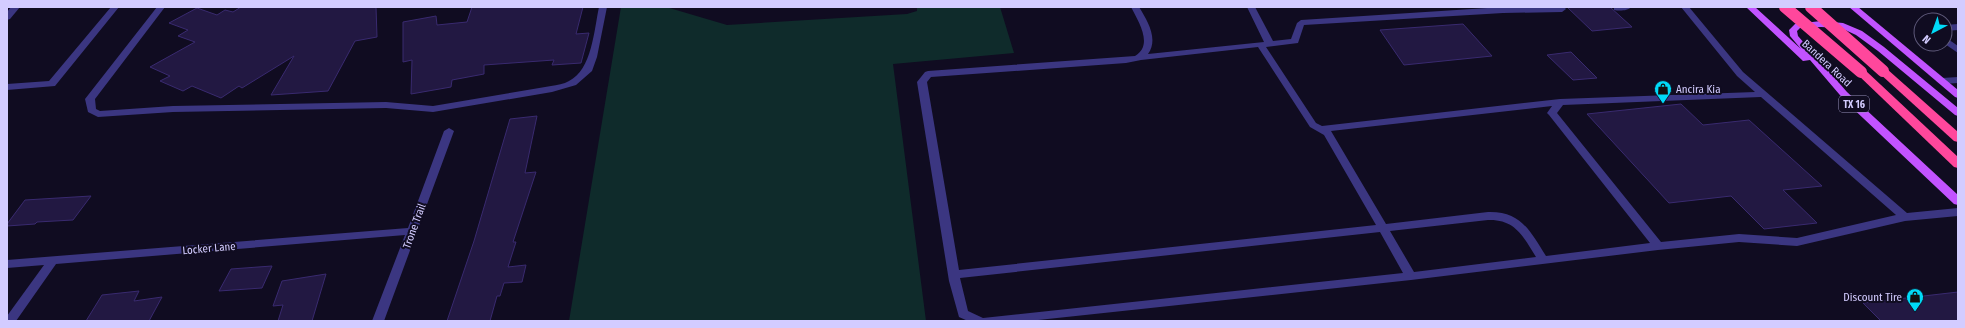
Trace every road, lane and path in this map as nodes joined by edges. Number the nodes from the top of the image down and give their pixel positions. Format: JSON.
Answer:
{"nodes":[{"id":1,"x":16,"y":7,"type":"edge"},
{"id":2,"x":114,"y":7,"type":"edge"},
{"id":3,"x":161,"y":7,"type":"edge"},
{"id":4,"x":603,"y":7,"type":"edge"},
{"id":5,"x":1136,"y":7,"type":"edge"},
{"id":6,"x":1251,"y":7,"type":"edge"},
{"id":7,"x":1627,"y":7,"type":"edge"},
{"id":8,"x":1685,"y":7,"type":"edge"},
{"id":9,"x":1750,"y":7,"type":"edge"},
{"id":10,"x":1786,"y":7,"type":"edge"},
{"id":11,"x":1811,"y":7,"type":"edge"},
{"id":12,"x":1853,"y":7,"type":"edge"},
{"id":13,"x":1617,"y":8,"type":"edge"},
{"id":14,"x":1562,"y":9,"type":"dead end"},
{"id":15,"x":7,"y":17,"type":"edge"},
{"id":16,"x":1265,"y":44,"type":"junction"},
{"id":17,"x":1141,"y":57,"type":"junction"},
{"id":18,"x":1958,"y":80,"type":"edge"},
{"id":19,"x":1942,"y":81,"type":"junction"},
{"id":20,"x":7,"y":87,"type":"edge"},
{"id":21,"x":1763,"y":94,"type":"junction"},
{"id":22,"x":1958,"y":95,"type":"edge"},
{"id":23,"x":1848,"y":99,"type":"junction"},
{"id":24,"x":1560,"y":102,"type":"junction"},
{"id":25,"x":1958,"y":113,"type":"edge"},
{"id":26,"x":1321,"y":129,"type":"junction"},
{"id":27,"x":449,"y":131,"type":"dead end"},
{"id":28,"x":1958,"y":138,"type":"edge"},
{"id":29,"x":1958,"y":164,"type":"edge"},
{"id":30,"x":1958,"y":201,"type":"edge"},
{"id":31,"x":1958,"y":212,"type":"edge"},
{"id":32,"x":1905,"y":217,"type":"junction"},
{"id":33,"x":1383,"y":228,"type":"junction"},
{"id":34,"x":412,"y":231,"type":"junction"},
{"id":35,"x":1658,"y":246,"type":"junction"},
{"id":36,"x":52,"y":260,"type":"junction"},
{"id":37,"x":1544,"y":261,"type":"junction"},
{"id":38,"x":7,"y":264,"type":"edge"},
{"id":39,"x":954,"y":275,"type":"junction"},
{"id":40,"x":1411,"y":276,"type":"junction"},
{"id":41,"x":10,"y":321,"type":"edge"},
{"id":42,"x":378,"y":321,"type":"edge"},
{"id":43,"x":978,"y":321,"type":"edge"},
{"id":44,"x":988,"y":321,"type":"edge"}],
"edges":[{"from":1,"to":15,"type":"street"},
{"from":2,"to":20,"type":"street"},
{"from":3,"to":4,"type":"street"},
{"from":5,"to":17,"type":"street"},
{"from":6,"to":16,"type":"street"},
{"from":7,"to":13,"type":"street"},
{"from":8,"to":21,"type":"street"},
{"from":9,"to":23,"type":"main road","name":"Bandera Road","number":"TX 16"},
{"from":10,"to":29,"type":"highway","bridge":true},
{"from":11,"to":28,"type":"highway","bridge":true},
{"from":12,"to":19,"type":"main road"},
{"from":14,"to":16,"type":"street"},
{"from":16,"to":17,"type":"street"},
{"from":16,"to":26,"type":"street"},
{"from":17,"to":39,"type":"street"},
{"from":18,"to":19,"type":"street"},
{"from":19,"to":22,"type":"main road"},
{"from":21,"to":24,"type":"street"},
{"from":21,"to":32,"type":"street"},
{"from":23,"to":25,"type":"main road"},
{"from":23,"to":30,"type":"main road","name":"Bandera Road","number":"TX 16"},
{"from":24,"to":26,"type":"street"},
{"from":24,"to":35,"type":"street"},
{"from":26,"to":33,"type":"street"},
{"from":27,"to":34,"type":"street","name":"Trone Trail"},
{"from":31,"to":32,"type":"street"},
{"from":32,"to":35,"type":"street"},
{"from":33,"to":37,"type":"street"},
{"from":33,"to":39,"type":"street"},
{"from":33,"to":40,"type":"street"},
{"from":34,"to":36,"type":"street","name":"Locker Lane"},
{"from":34,"to":42,"type":"street","name":"Trone Trail"},
{"from":35,"to":37,"type":"street"},
{"from":36,"to":38,"type":"street","name":"Locker Lane"},
{"from":36,"to":41,"type":"street"},
{"from":37,"to":40,"type":"street"},
{"from":39,"to":43,"type":"street"},
{"from":40,"to":44,"type":"street"}]}
